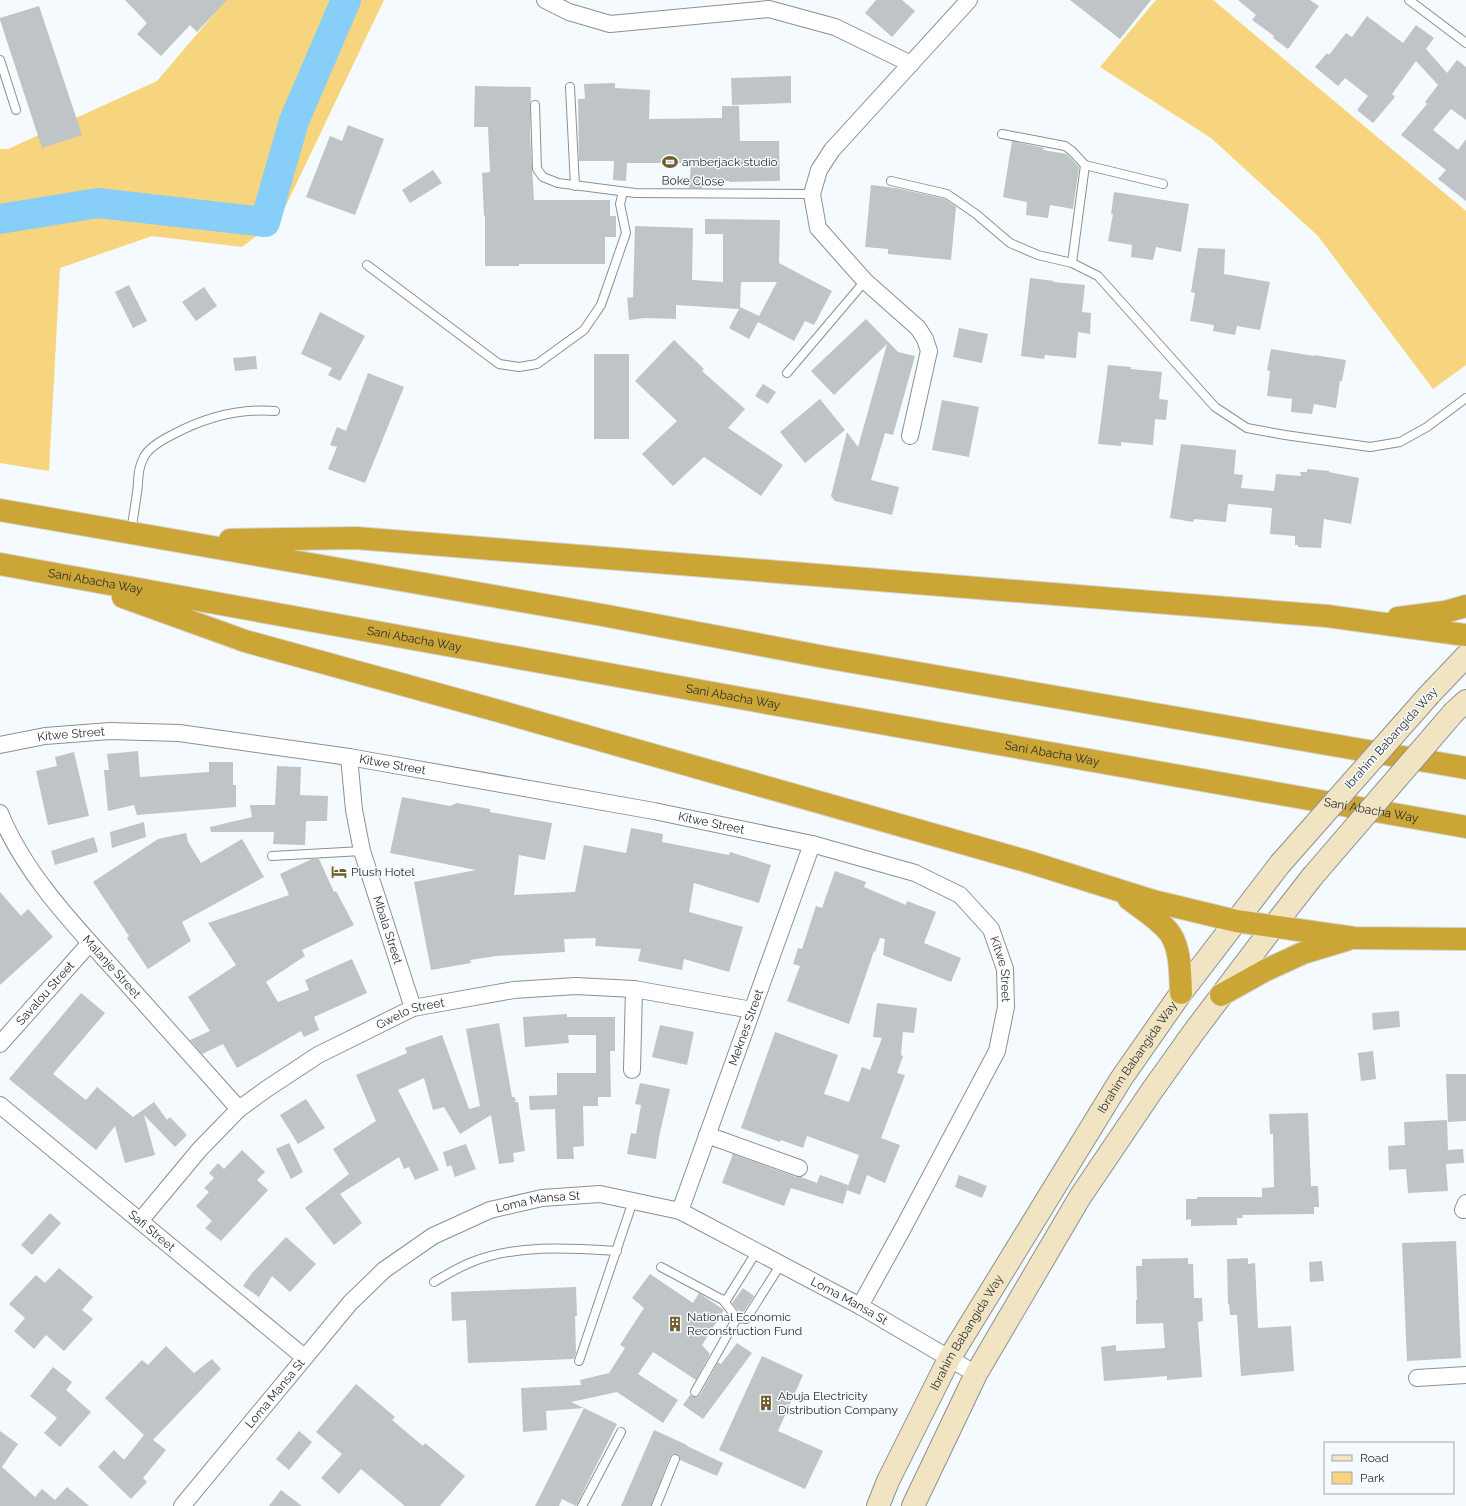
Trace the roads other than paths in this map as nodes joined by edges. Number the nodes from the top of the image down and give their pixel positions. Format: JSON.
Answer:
{"nodes":[{"id":1,"x":545,"y":0,"type":"edge"},
{"id":2,"x":969,"y":0,"type":"edge"},
{"id":3,"x":1409,"y":0,"type":"edge"},
{"id":4,"x":1466,"y":43,"type":"edge"},
{"id":5,"x":0,"y":60,"type":"edge"},
{"id":6,"x":911,"y":64,"type":"junction"},
{"id":7,"x":570,"y":87,"type":"dead end"},
{"id":8,"x":536,"y":106,"type":"dead end"},
{"id":9,"x":16,"y":110,"type":"dead end"},
{"id":10,"x":1002,"y":134,"type":"dead end"},
{"id":11,"x":1085,"y":165,"type":"junction"},
{"id":12,"x":892,"y":181,"type":"dead end"},
{"id":13,"x":1163,"y":184,"type":"dead end"},
{"id":14,"x":575,"y":186,"type":"junction"},
{"id":15,"x":623,"y":192,"type":"junction"},
{"id":16,"x":812,"y":194,"type":"junction"},
{"id":17,"x":1072,"y":263,"type":"junction"},
{"id":18,"x":367,"y":265,"type":"dead end"},
{"id":19,"x":865,"y":281,"type":"junction"},
{"id":20,"x":787,"y":373,"type":"dead end"},
{"id":21,"x":1466,"y":398,"type":"edge"},
{"id":22,"x":275,"y":411,"type":"dead end"},
{"id":23,"x":910,"y":436,"type":"dead end"},
{"id":24,"x":0,"y":510,"type":"edge"},
{"id":25,"x":131,"y":533,"type":"junction"},
{"id":26,"x":176,"y":541,"type":"junction"},
{"id":27,"x":0,"y":564,"type":"edge"},
{"id":28,"x":62,"y":575,"type":"junction"},
{"id":29,"x":1466,"y":606,"type":"edge"},
{"id":30,"x":1363,"y":621,"type":"junction"},
{"id":31,"x":1466,"y":635,"type":"edge"},
{"id":32,"x":1466,"y":656,"type":"edge"},
{"id":33,"x":1460,"y":707,"type":"edge"},
{"id":34,"x":0,"y":745,"type":"edge"},
{"id":35,"x":349,"y":757,"type":"junction"},
{"id":36,"x":1466,"y":768,"type":"edge"},
{"id":37,"x":0,"y":813,"type":"edge"},
{"id":38,"x":1466,"y":826,"type":"edge"},
{"id":39,"x":812,"y":844,"type":"junction"},
{"id":40,"x":362,"y":851,"type":"junction"},
{"id":41,"x":272,"y":856,"type":"dead end"},
{"id":42,"x":1117,"y":890,"type":"junction"},
{"id":43,"x":1236,"y":921,"type":"junction"},
{"id":44,"x":1272,"y":927,"type":"junction"},
{"id":45,"x":1354,"y":938,"type":"junction"},
{"id":46,"x":1466,"y":939,"type":"edge"},
{"id":47,"x":90,"y":943,"type":"junction"},
{"id":48,"x":634,"y":989,"type":"junction"},
{"id":49,"x":1181,"y":993,"type":"junction"},
{"id":50,"x":1221,"y":995,"type":"junction"},
{"id":51,"x":413,"y":1008,"type":"junction"},
{"id":52,"x":752,"y":1010,"type":"junction"},
{"id":53,"x":0,"y":1044,"type":"edge"},
{"id":54,"x":632,"y":1070,"type":"dead end"},
{"id":55,"x":0,"y":1105,"type":"edge"},
{"id":56,"x":240,"y":1109,"type":"junction"},
{"id":57,"x":707,"y":1135,"type":"junction"},
{"id":58,"x":799,"y":1168,"type":"dead end"},
{"id":59,"x":633,"y":1201,"type":"junction"},
{"id":60,"x":680,"y":1211,"type":"junction"},
{"id":61,"x":140,"y":1221,"type":"junction"},
{"id":62,"x":618,"y":1251,"type":"junction"},
{"id":63,"x":757,"y":1251,"type":"junction"},
{"id":64,"x":781,"y":1264,"type":"junction"},
{"id":65,"x":661,"y":1267,"type":"dead end"},
{"id":66,"x":434,"y":1282,"type":"dead end"},
{"id":67,"x":723,"y":1300,"type":"junction"},
{"id":68,"x":860,"y":1306,"type":"junction"},
{"id":69,"x":737,"y":1318,"type":"junction"},
{"id":70,"x":304,"y":1357,"type":"junction"},
{"id":71,"x":949,"y":1359,"type":"junction"},
{"id":72,"x":579,"y":1361,"type":"dead end"},
{"id":73,"x":976,"y":1374,"type":"junction"},
{"id":74,"x":1466,"y":1375,"type":"edge"},
{"id":75,"x":1418,"y":1378,"type":"dead end"},
{"id":76,"x":695,"y":1392,"type":"dead end"},
{"id":77,"x":621,"y":1432,"type":"dead end"},
{"id":78,"x":675,"y":1460,"type":"dead end"},
{"id":79,"x":182,"y":1506,"type":"edge"},
{"id":80,"x":582,"y":1506,"type":"edge"},
{"id":81,"x":656,"y":1506,"type":"edge"},
{"id":82,"x":878,"y":1506,"type":"edge"},
{"id":83,"x":913,"y":1506,"type":"edge"}],
"edges":[{"from":1,"to":6,"type":"street"},
{"from":2,"to":6,"type":"street"},
{"from":3,"to":4,"type":"lane"},
{"from":5,"to":9,"type":"lane"},
{"from":6,"to":16,"type":"street"},
{"from":7,"to":14,"type":"lane"},
{"from":8,"to":14,"type":"lane","name":"Boke Close"},
{"from":10,"to":11,"type":"lane"},
{"from":11,"to":13,"type":"lane"},
{"from":11,"to":17,"type":"lane"},
{"from":12,"to":17,"type":"lane"},
{"from":14,"to":15,"type":"lane","name":"Boke Close"},
{"from":15,"to":16,"type":"lane","name":"Boke Close"},
{"from":15,"to":18,"type":"lane"},
{"from":16,"to":19,"type":"street"},
{"from":17,"to":21,"type":"lane"},
{"from":19,"to":20,"type":"lane"},
{"from":19,"to":23,"type":"street"},
{"from":22,"to":25,"type":"lane"},
{"from":24,"to":25,"type":"highway"},
{"from":25,"to":26,"type":"highway"},
{"from":26,"to":30,"type":"highway"},
{"from":26,"to":36,"type":"highway"},
{"from":27,"to":28,"type":"highway","name":"Sani Abacha Way"},
{"from":28,"to":38,"type":"highway","name":"Sani Abacha Way"},
{"from":28,"to":42,"type":"highway"},
{"from":29,"to":30,"type":"highway"},
{"from":30,"to":31,"type":"highway"},
{"from":32,"to":43,"type":"main road","name":"Ibrahim Babangida Way","bridge":true},
{"from":33,"to":44,"type":"main road","bridge":true},
{"from":34,"to":35,"type":"street","name":"Kitwe Street"},
{"from":35,"to":39,"type":"street","name":"Kitwe Street"},
{"from":35,"to":40,"type":"street","name":"Mbala Street"},
{"from":37,"to":47,"type":"street","name":"Malanje Street"},
{"from":39,"to":52,"type":"street","name":"Meknes Street"},
{"from":39,"to":68,"type":"street","name":"Kitwe Street"},
{"from":40,"to":41,"type":"lane"},
{"from":40,"to":51,"type":"street","name":"Mbala Street"},
{"from":42,"to":43,"type":"highway"},
{"from":42,"to":49,"type":"highway"},
{"from":43,"to":44,"type":"highway"},
{"from":43,"to":49,"type":"main road","name":"Ibrahim Babangida Way"},
{"from":44,"to":45,"type":"highway"},
{"from":44,"to":50,"type":"main road"},
{"from":45,"to":46,"type":"highway"},
{"from":45,"to":50,"type":"highway"},
{"from":47,"to":53,"type":"street","name":"Savalou Street"},
{"from":47,"to":56,"type":"street","name":"Malanje Street"},
{"from":48,"to":51,"type":"street","name":"Gwelo Street"},
{"from":48,"to":52,"type":"street","name":"Gwelo Street"},
{"from":48,"to":54,"type":"street"},
{"from":49,"to":71,"type":"main road","name":"Ibrahim Babangida Way"},
{"from":50,"to":73,"type":"main road"},
{"from":51,"to":56,"type":"street","name":"Gwelo Street"},
{"from":52,"to":57,"type":"street","name":"Meknes Street"},
{"from":55,"to":61,"type":"street","name":"Safi Street"},
{"from":56,"to":61,"type":"street","name":"Gwelo Street"},
{"from":57,"to":58,"type":"street"},
{"from":57,"to":60,"type":"street","name":"Meknes Street"},
{"from":59,"to":60,"type":"street","name":"Loma Mansa St"},
{"from":59,"to":62,"type":"lane"},
{"from":59,"to":70,"type":"street","name":"Loma Mansa St"},
{"from":60,"to":63,"type":"street","name":"Loma Mansa St"},
{"from":61,"to":70,"type":"street","name":"Safi Street"},
{"from":62,"to":66,"type":"lane"},
{"from":62,"to":72,"type":"lane"},
{"from":63,"to":64,"type":"street","name":"Loma Mansa St"},
{"from":63,"to":67,"type":"lane"},
{"from":64,"to":68,"type":"street","name":"Loma Mansa St"},
{"from":64,"to":69,"type":"lane"},
{"from":65,"to":67,"type":"lane"},
{"from":67,"to":69,"type":"lane"},
{"from":68,"to":71,"type":"street","name":"Loma Mansa St"},
{"from":69,"to":76,"type":"lane"},
{"from":70,"to":79,"type":"street","name":"Loma Mansa St"},
{"from":71,"to":73,"type":"street","name":"Loma Mansa St"},
{"from":71,"to":82,"type":"main road","name":"Ibrahim Babangida Way"},
{"from":73,"to":83,"type":"main road"},
{"from":74,"to":75,"type":"street"},
{"from":77,"to":80,"type":"lane"},
{"from":78,"to":81,"type":"lane"}]}
